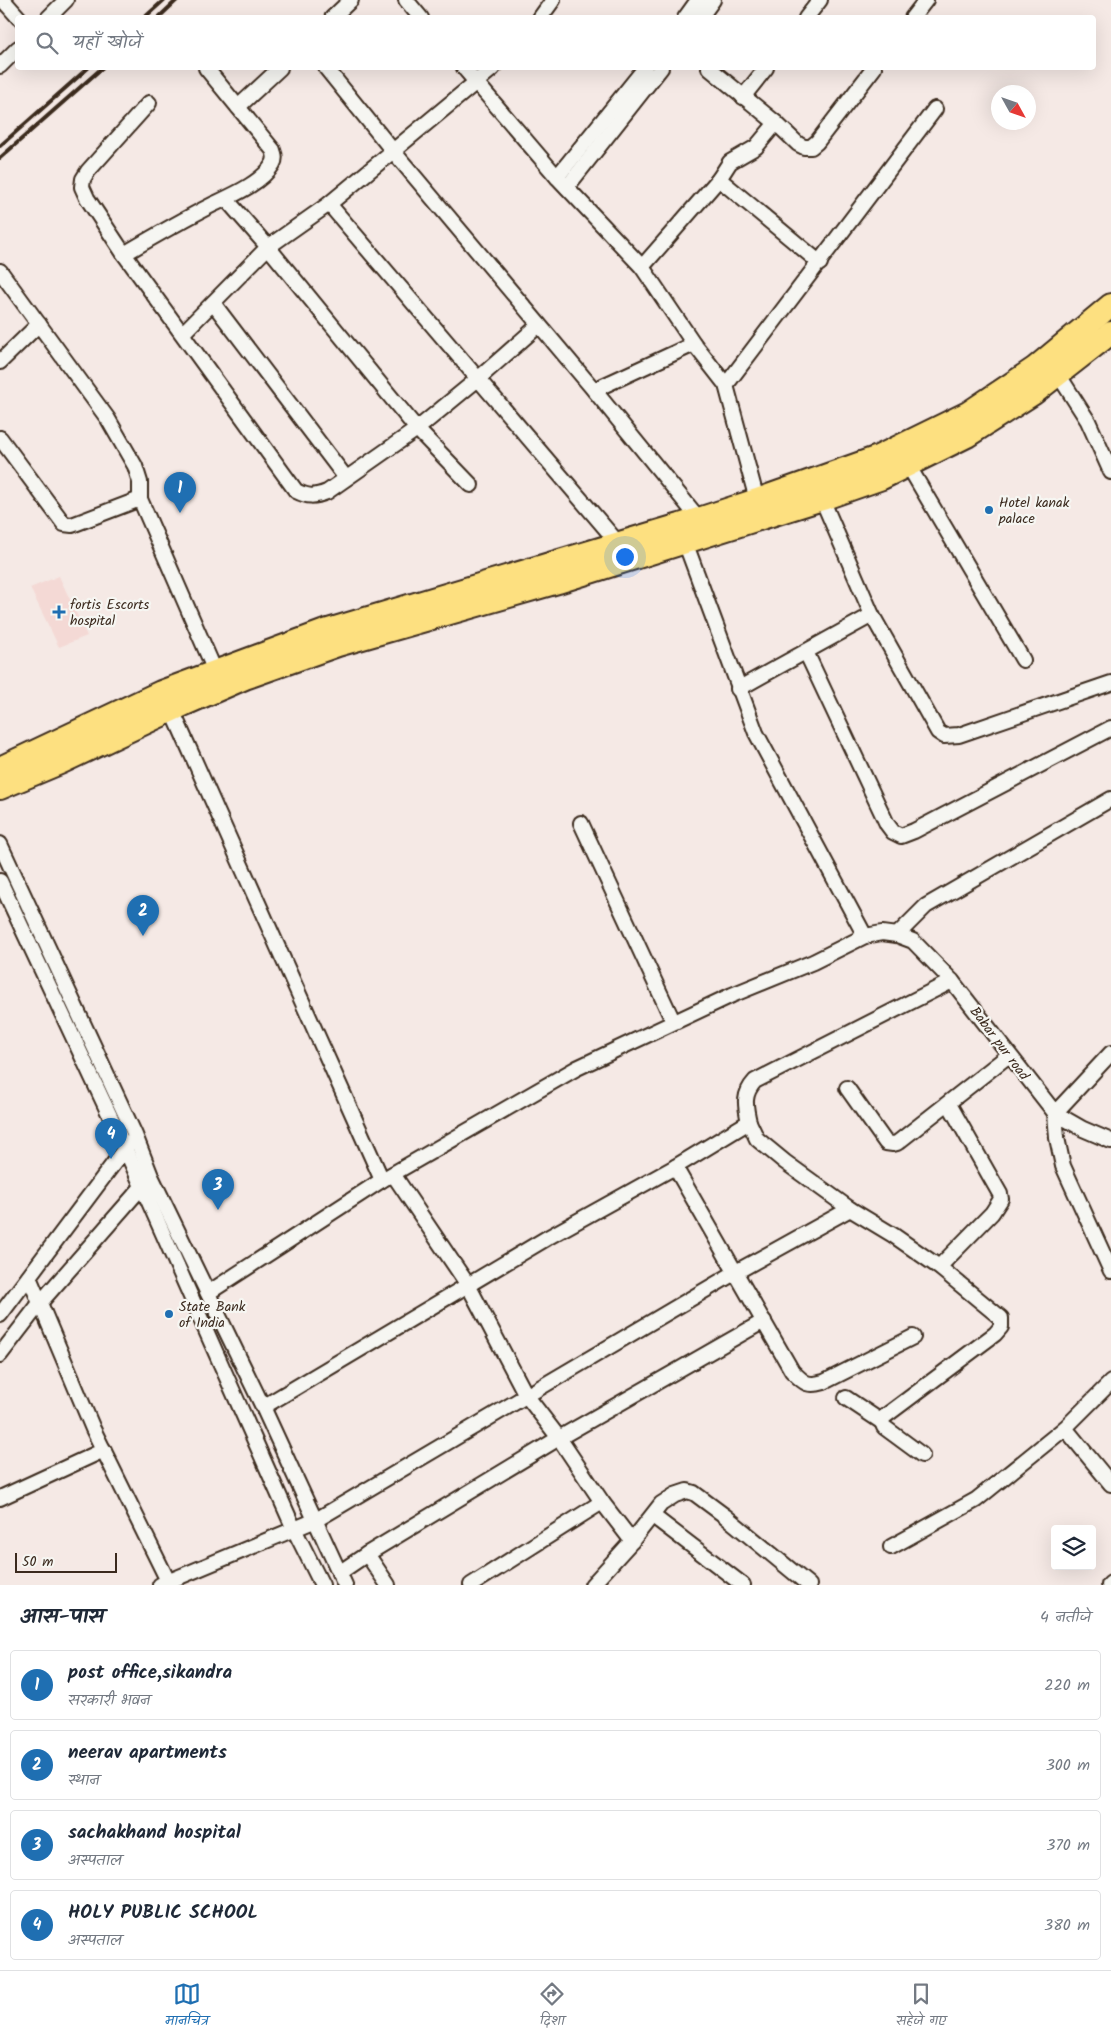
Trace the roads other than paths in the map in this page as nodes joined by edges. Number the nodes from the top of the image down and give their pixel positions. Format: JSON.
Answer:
{"nodes":[{"id":1,"x":3,"y":0,"type":"edge"},
{"id":2,"x":66,"y":0,"type":"edge"},
{"id":3,"x":351,"y":0,"type":"edge"},
{"id":4,"x":406,"y":0,"type":"edge"},
{"id":5,"x":553,"y":0,"type":"edge"},
{"id":6,"x":820,"y":0,"type":"edge"},
{"id":7,"x":926,"y":0,"type":"edge"},
{"id":8,"x":703,"y":5,"type":"edge"},
{"id":9,"x":16,"y":15,"type":"edge"},
{"id":10,"x":51,"y":15,"type":"edge"},
{"id":11,"x":335,"y":15,"type":"edge"},
{"id":12,"x":418,"y":15,"type":"edge"},
{"id":13,"x":542,"y":15,"type":"edge"},
{"id":14,"x":689,"y":15,"type":"edge"},
{"id":15,"x":808,"y":15,"type":"edge"},
{"id":16,"x":914,"y":15,"type":"edge"},
{"id":17,"x":15,"y":51,"type":"edge"},
{"id":18,"x":0,"y":66,"type":"edge"},
{"id":19,"x":208,"y":70,"type":"edge"},
{"id":20,"x":278,"y":70,"type":"edge"},
{"id":21,"x":328,"y":70,"type":"edge"},
{"id":22,"x":466,"y":70,"type":"edge"},
{"id":23,"x":491,"y":70,"type":"edge"},
{"id":24,"x":644,"y":70,"type":"edge"},
{"id":25,"x":658,"y":70,"type":"edge"},
{"id":26,"x":711,"y":70,"type":"edge"},
{"id":27,"x":764,"y":70,"type":"edge"},
{"id":28,"x":872,"y":70,"type":"edge"},
{"id":29,"x":476,"y":82,"type":"junction"},
{"id":30,"x":743,"y":97,"type":"junction"},
{"id":31,"x":150,"y":103,"type":"dead end"},
{"id":32,"x":238,"y":107,"type":"junction"},
{"id":33,"x":935,"y":109,"type":"dead end"},
{"id":34,"x":776,"y":123,"type":"junction"},
{"id":35,"x":394,"y":152,"type":"junction"},
{"id":36,"x":719,"y":179,"type":"junction"},
{"id":37,"x":562,"y":182,"type":"junction"},
{"id":38,"x":226,"y":199,"type":"junction"},
{"id":39,"x":329,"y":204,"type":"junction"},
{"id":40,"x":268,"y":247,"type":"junction"},
{"id":41,"x":124,"y":254,"type":"junction"},
{"id":42,"x":820,"y":263,"type":"junction"},
{"id":43,"x":642,"y":267,"type":"junction"},
{"id":44,"x":0,"y":271,"type":"edge"},
{"id":45,"x":213,"y":303,"type":"junction"},
{"id":46,"x":1111,"y":305,"type":"edge"},
{"id":47,"x":39,"y":324,"type":"junction"},
{"id":48,"x":539,"y":325,"type":"junction"},
{"id":49,"x":182,"y":333,"type":"junction"},
{"id":50,"x":1111,"y":333,"type":"edge"},
{"id":51,"x":694,"y":344,"type":"junction"},
{"id":52,"x":0,"y":362,"type":"edge"},
{"id":53,"x":1058,"y":374,"type":"junction"},
{"id":54,"x":479,"y":378,"type":"junction"},
{"id":55,"x":726,"y":385,"type":"junction"},
{"id":56,"x":594,"y":390,"type":"junction"},
{"id":57,"x":417,"y":429,"type":"junction"},
{"id":58,"x":0,"y":438,"type":"edge"},
{"id":59,"x":908,"y":466,"type":"junction"},
{"id":60,"x":1111,"y":472,"type":"edge"},
{"id":61,"x":346,"y":478,"type":"junction"},
{"id":62,"x":471,"y":485,"type":"dead end"},
{"id":63,"x":140,"y":499,"type":"junction"},
{"id":64,"x":822,"y":499,"type":"junction"},
{"id":65,"x":757,"y":500,"type":"junction"},
{"id":66,"x":699,"y":519,"type":"junction"},
{"id":67,"x":685,"y":542,"type":"junction"},
{"id":68,"x":618,"y":543,"type":"junction"},
{"id":69,"x":872,"y":615,"type":"junction"},
{"id":70,"x":806,"y":652,"type":"junction"},
{"id":71,"x":1024,"y":660,"type":"dead end"},
{"id":72,"x":215,"y":671,"type":"junction"},
{"id":73,"x":1111,"y":683,"type":"edge"},
{"id":74,"x":738,"y":689,"type":"junction"},
{"id":75,"x":172,"y":710,"type":"junction"},
{"id":76,"x":1111,"y":728,"type":"edge"},
{"id":77,"x":0,"y":768,"type":"edge"},
{"id":78,"x":0,"y":788,"type":"edge"},
{"id":79,"x":1111,"y":799,"type":"edge"},
{"id":80,"x":581,"y":823,"type":"dead end"},
{"id":81,"x":0,"y":844,"type":"edge"},
{"id":82,"x":0,"y":881,"type":"edge"},
{"id":83,"x":897,"y":934,"type":"junction"},
{"id":84,"x":865,"y":936,"type":"junction"},
{"id":85,"x":952,"y":981,"type":"junction"},
{"id":86,"x":673,"y":1021,"type":"junction"},
{"id":87,"x":1111,"y":1052,"type":"edge"},
{"id":88,"x":1009,"y":1055,"type":"junction"},
{"id":89,"x":847,"y":1088,"type":"dead end"},
{"id":90,"x":949,"y":1104,"type":"junction"},
{"id":91,"x":1055,"y":1113,"type":"junction"},
{"id":92,"x":749,"y":1122,"type":"junction"},
{"id":93,"x":135,"y":1134,"type":"junction"},
{"id":94,"x":1111,"y":1141,"type":"edge"},
{"id":95,"x":125,"y":1148,"type":"junction"},
{"id":96,"x":675,"y":1167,"type":"junction"},
{"id":97,"x":152,"y":1176,"type":"junction"},
{"id":98,"x":388,"y":1177,"type":"junction"},
{"id":99,"x":141,"y":1188,"type":"junction"},
{"id":100,"x":850,"y":1209,"type":"junction"},
{"id":101,"x":939,"y":1267,"type":"junction"},
{"id":102,"x":1111,"y":1271,"type":"edge"},
{"id":103,"x":736,"y":1272,"type":"junction"},
{"id":104,"x":29,"y":1277,"type":"junction"},
{"id":105,"x":468,"y":1285,"type":"junction"},
{"id":106,"x":208,"y":1293,"type":"junction"},
{"id":107,"x":40,"y":1303,"type":"junction"},
{"id":108,"x":0,"y":1315,"type":"edge"},
{"id":109,"x":764,"y":1321,"type":"junction"},
{"id":110,"x":913,"y":1336,"type":"dead end"},
{"id":111,"x":0,"y":1355,"type":"edge"},
{"id":112,"x":1111,"y":1382,"type":"edge"},
{"id":113,"x":526,"y":1395,"type":"junction"},
{"id":114,"x":846,"y":1398,"type":"dead end"},
{"id":115,"x":263,"y":1407,"type":"junction"},
{"id":116,"x":882,"y":1422,"type":"junction"},
{"id":117,"x":1065,"y":1428,"type":"junction"},
{"id":118,"x":559,"y":1438,"type":"junction"},
{"id":119,"x":104,"y":1450,"type":"junction"},
{"id":120,"x":922,"y":1455,"type":"dead end"},
{"id":121,"x":1111,"y":1484,"type":"edge"},
{"id":122,"x":0,"y":1498,"type":"edge"},
{"id":123,"x":602,"y":1502,"type":"junction"},
{"id":124,"x":652,"y":1516,"type":"junction"},
{"id":125,"x":316,"y":1520,"type":"junction"},
{"id":126,"x":294,"y":1529,"type":"junction"},
{"id":127,"x":632,"y":1541,"type":"junction"},
{"id":128,"x":891,"y":1547,"type":"dead end"},
{"id":129,"x":367,"y":1554,"type":"junction"},
{"id":130,"x":342,"y":1579,"type":"edge"},
{"id":131,"x":164,"y":1583,"type":"edge"},
{"id":132,"x":322,"y":1585,"type":"edge"},
{"id":133,"x":388,"y":1585,"type":"edge"},
{"id":134,"x":471,"y":1585,"type":"edge"},
{"id":135,"x":592,"y":1585,"type":"edge"},
{"id":136,"x":743,"y":1585,"type":"edge"},
{"id":137,"x":809,"y":1585,"type":"edge"}],
"edges":[{"from":1,"to":9,"type":"street"},
{"from":2,"to":10,"type":"street"},
{"from":3,"to":11,"type":"street"},
{"from":4,"to":12,"type":"street"},
{"from":5,"to":13,"type":"street"},
{"from":6,"to":15,"type":"street"},
{"from":7,"to":16,"type":"street"},
{"from":8,"to":14,"type":"street"},
{"from":17,"to":18,"type":"street"},
{"from":19,"to":32,"type":"street"},
{"from":20,"to":32,"type":"street"},
{"from":21,"to":35,"type":"street"},
{"from":22,"to":29,"type":"street"},
{"from":23,"to":29,"type":"street"},
{"from":24,"to":37,"type":"street"},
{"from":25,"to":37,"type":"street"},
{"from":26,"to":30,"type":"street"},
{"from":27,"to":30,"type":"street"},
{"from":28,"to":34,"type":"street"},
{"from":29,"to":35,"type":"street"},
{"from":29,"to":37,"type":"street"},
{"from":30,"to":34,"type":"street"},
{"from":31,"to":41,"type":"street"},
{"from":32,"to":38,"type":"street"},
{"from":33,"to":42,"type":"street"},
{"from":34,"to":36,"type":"street"},
{"from":35,"to":39,"type":"street"},
{"from":35,"to":48,"type":"street"},
{"from":36,"to":42,"type":"street"},
{"from":36,"to":43,"type":"street"},
{"from":37,"to":43,"type":"street"},
{"from":38,"to":40,"type":"street"},
{"from":38,"to":41,"type":"street"},
{"from":39,"to":40,"type":"street"},
{"from":39,"to":54,"type":"street"},
{"from":40,"to":45,"type":"street"},
{"from":40,"to":57,"type":"street"},
{"from":41,"to":49,"type":"street"},
{"from":42,"to":55,"type":"street"},
{"from":43,"to":51,"type":"street"},
{"from":44,"to":47,"type":"street"},
{"from":45,"to":49,"type":"street"},
{"from":45,"to":61,"type":"street"},
{"from":46,"to":65,"type":"highway"},
{"from":47,"to":52,"type":"street"},
{"from":47,"to":63,"type":"street"},
{"from":48,"to":54,"type":"street"},
{"from":48,"to":56,"type":"street"},
{"from":49,"to":61,"type":"street"},
{"from":50,"to":53,"type":"highway"},
{"from":51,"to":55,"type":"street"},
{"from":51,"to":56,"type":"street"},
{"from":53,"to":59,"type":"highway"},
{"from":53,"to":60,"type":"street"},
{"from":54,"to":57,"type":"street"},
{"from":54,"to":68,"type":"street"},
{"from":55,"to":65,"type":"street"},
{"from":56,"to":66,"type":"street"},
{"from":57,"to":61,"type":"street"},
{"from":57,"to":62,"type":"street"},
{"from":58,"to":63,"type":"street"},
{"from":59,"to":64,"type":"highway"},
{"from":59,"to":71,"type":"street"},
{"from":63,"to":72,"type":"street"},
{"from":64,"to":67,"type":"highway"},
{"from":64,"to":69,"type":"street"},
{"from":65,"to":66,"type":"highway"},
{"from":66,"to":68,"type":"highway"},
{"from":67,"to":74,"type":"street"},
{"from":67,"to":75,"type":"highway"},
{"from":68,"to":72,"type":"highway"},
{"from":69,"to":70,"type":"street"},
{"from":69,"to":73,"type":"street"},
{"from":70,"to":74,"type":"street"},
{"from":70,"to":76,"type":"street"},
{"from":72,"to":77,"type":"highway"},
{"from":74,"to":84,"type":"street"},
{"from":75,"to":78,"type":"highway"},
{"from":75,"to":98,"type":"street"},
{"from":79,"to":83,"type":"street"},
{"from":80,"to":86,"type":"street"},
{"from":81,"to":93,"type":"street"},
{"from":82,"to":95,"type":"street"},
{"from":83,"to":84,"type":"street"},
{"from":83,"to":85,"type":"street","name":"Babar pur road"},
{"from":84,"to":86,"type":"street"},
{"from":85,"to":88,"type":"street","name":"Babar pur road"},
{"from":85,"to":92,"type":"street"},
{"from":86,"to":98,"type":"street"},
{"from":87,"to":91,"type":"street"},
{"from":88,"to":90,"type":"street"},
{"from":88,"to":91,"type":"street","name":"Babar pur road"},
{"from":89,"to":90,"type":"street"},
{"from":90,"to":101,"type":"street"},
{"from":91,"to":94,"type":"street","name":"Babar pur road"},
{"from":91,"to":102,"type":"street"},
{"from":92,"to":96,"type":"street"},
{"from":92,"to":100,"type":"street"},
{"from":93,"to":95,"type":"street"},
{"from":93,"to":97,"type":"street"},
{"from":95,"to":99,"type":"street"},
{"from":95,"to":104,"type":"street"},
{"from":96,"to":103,"type":"street"},
{"from":96,"to":105,"type":"street"},
{"from":97,"to":99,"type":"street"},
{"from":97,"to":106,"type":"street"},
{"from":98,"to":105,"type":"street"},
{"from":98,"to":106,"type":"street"},
{"from":99,"to":107,"type":"street"},
{"from":99,"to":126,"type":"street"},
{"from":100,"to":101,"type":"street"},
{"from":100,"to":103,"type":"street"},
{"from":101,"to":116,"type":"street"},
{"from":103,"to":109,"type":"street"},
{"from":103,"to":113,"type":"street"},
{"from":104,"to":107,"type":"street"},
{"from":104,"to":108,"type":"street"},
{"from":105,"to":113,"type":"street"},
{"from":105,"to":115,"type":"street"},
{"from":106,"to":115,"type":"street"},
{"from":107,"to":111,"type":"street"},
{"from":107,"to":119,"type":"street"},
{"from":109,"to":110,"type":"street"},
{"from":109,"to":118,"type":"street"},
{"from":112,"to":117,"type":"street"},
{"from":113,"to":118,"type":"street"},
{"from":113,"to":125,"type":"street"},
{"from":114,"to":116,"type":"street"},
{"from":115,"to":125,"type":"street"},
{"from":116,"to":120,"type":"street"},
{"from":117,"to":121,"type":"street"},
{"from":117,"to":128,"type":"street"},
{"from":118,"to":123,"type":"street"},
{"from":118,"to":129,"type":"street"},
{"from":119,"to":122,"type":"street"},
{"from":119,"to":131,"type":"street"},
{"from":123,"to":127,"type":"street"},
{"from":123,"to":134,"type":"street"},
{"from":124,"to":127,"type":"street"},
{"from":124,"to":136,"type":"street"},
{"from":124,"to":137,"type":"street"},
{"from":125,"to":126,"type":"street"},
{"from":125,"to":130,"type":"street"},
{"from":126,"to":131,"type":"street"},
{"from":126,"to":132,"type":"street"},
{"from":127,"to":135,"type":"street"},
{"from":129,"to":130,"type":"street"},
{"from":129,"to":133,"type":"street"}]}
